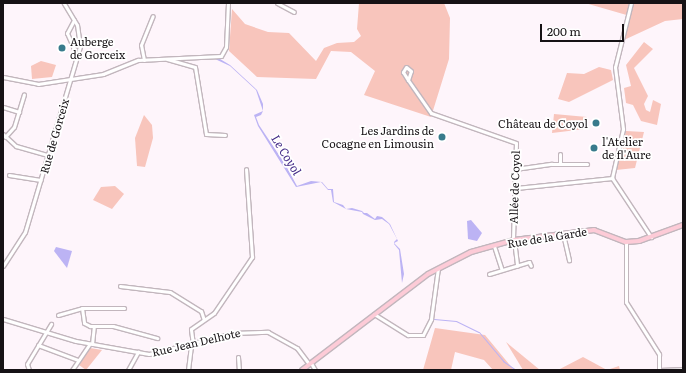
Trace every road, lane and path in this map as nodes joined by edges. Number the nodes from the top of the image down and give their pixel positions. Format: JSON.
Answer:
{"nodes":[{"id":1,"x":64,"y":3,"type":"edge"},
{"id":2,"x":228,"y":3,"type":"edge"},
{"id":3,"x":277,"y":3,"type":"edge"},
{"id":4,"x":631,"y":3,"type":"edge"},
{"id":5,"x":294,"y":12,"type":"dead end"},
{"id":6,"x":153,"y":16,"type":"dead end"},
{"id":7,"x":74,"y":20,"type":"junction"},
{"id":8,"x":78,"y":55,"type":"junction"},
{"id":9,"x":166,"y":58,"type":"junction"},
{"id":10,"x":144,"y":60,"type":"junction"},
{"id":11,"x":3,"y":77,"type":"edge"},
{"id":12,"x":71,"y":79,"type":"junction"},
{"id":13,"x":408,"y":80,"type":"dead end"},
{"id":14,"x":24,"y":94,"type":"dead end"},
{"id":15,"x":3,"y":107,"type":"edge"},
{"id":16,"x":19,"y":112,"type":"junction"},
{"id":17,"x":4,"y":136,"type":"edge"},
{"id":18,"x":225,"y":136,"type":"dead end"},
{"id":19,"x":560,"y":154,"type":"dead end"},
{"id":20,"x":48,"y":155,"type":"junction"},
{"id":21,"x":560,"y":163,"type":"junction"},
{"id":22,"x":587,"y":164,"type":"dead end"},
{"id":23,"x":246,"y":169,"type":"dead end"},
{"id":24,"x":515,"y":169,"type":"junction"},
{"id":25,"x":9,"y":175,"type":"dead end"},
{"id":26,"x":612,"y":178,"type":"junction"},
{"id":27,"x":41,"y":180,"type":"junction"},
{"id":28,"x":516,"y":188,"type":"junction"},
{"id":29,"x":683,"y":225,"type":"edge"},
{"id":30,"x":563,"y":234,"type":"junction"},
{"id":31,"x":651,"y":237,"type":"junction"},
{"id":32,"x":513,"y":240,"type":"junction"},
{"id":33,"x":626,"y":242,"type":"junction"},
{"id":34,"x":494,"y":246,"type":"junction"},
{"id":35,"x":570,"y":260,"type":"dead end"},
{"id":36,"x":3,"y":266,"type":"edge"},
{"id":37,"x":517,"y":266,"type":"junction"},
{"id":38,"x":530,"y":266,"type":"dead end"},
{"id":39,"x":438,"y":268,"type":"junction"},
{"id":40,"x":502,"y":270,"type":"junction"},
{"id":41,"x":489,"y":274,"type":"dead end"},
{"id":42,"x":120,"y":286,"type":"dead end"},
{"id":43,"x":82,"y":308,"type":"junction"},
{"id":44,"x":124,"y":308,"type":"dead end"},
{"id":45,"x":374,"y":314,"type":"junction"},
{"id":46,"x":58,"y":315,"type":"dead end"},
{"id":47,"x":3,"y":319,"type":"edge"},
{"id":48,"x":204,"y":320,"type":"junction"},
{"id":49,"x":51,"y":324,"type":"dead end"},
{"id":50,"x":94,"y":326,"type":"junction"},
{"id":51,"x":48,"y":330,"type":"junction"},
{"id":52,"x":157,"y":338,"type":"dead end"},
{"id":53,"x":91,"y":344,"type":"junction"},
{"id":54,"x":192,"y":344,"type":"junction"},
{"id":55,"x":38,"y":345,"type":"junction"},
{"id":56,"x":138,"y":352,"type":"junction"},
{"id":57,"x":238,"y":357,"type":"dead end"},
{"id":58,"x":78,"y":360,"type":"junction"},
{"id":59,"x":310,"y":364,"type":"junction"},
{"id":60,"x":31,"y":369,"type":"edge"},
{"id":61,"x":683,"y":369,"type":"edge"},
{"id":62,"x":72,"y":370,"type":"edge"},
{"id":63,"x":128,"y":370,"type":"edge"},
{"id":64,"x":188,"y":370,"type":"edge"},
{"id":65,"x":239,"y":370,"type":"edge"},
{"id":66,"x":302,"y":370,"type":"edge"},
{"id":67,"x":315,"y":370,"type":"edge"},
{"id":68,"x":659,"y":370,"type":"edge"}],
"edges":[{"from":1,"to":7,"type":"street","name":"Rue de Gorceix"},
{"from":2,"to":9,"type":"street"},
{"from":3,"to":5,"type":"street"},
{"from":4,"to":26,"type":"street"},
{"from":6,"to":10,"type":"street"},
{"from":7,"to":8,"type":"street","name":"Rue de Gorceix"},
{"from":7,"to":8,"type":"street"},
{"from":8,"to":12,"type":"street","name":"Rue de Gorceix"},
{"from":9,"to":10,"type":"street"},
{"from":9,"to":18,"type":"street"},
{"from":10,"to":12,"type":"street"},
{"from":11,"to":12,"type":"street"},
{"from":12,"to":20,"type":"street","name":"Rue de Gorceix"},
{"from":13,"to":24,"type":"street","name":"Allée de Coyol"},
{"from":14,"to":16,"type":"street"},
{"from":15,"to":16,"type":"street"},
{"from":16,"to":17,"type":"street"},
{"from":17,"to":20,"type":"street"},
{"from":19,"to":21,"type":"street"},
{"from":20,"to":27,"type":"street","name":"Rue de Gorceix"},
{"from":21,"to":22,"type":"street"},
{"from":21,"to":24,"type":"street"},
{"from":23,"to":48,"type":"street"},
{"from":24,"to":28,"type":"street","name":"Allée de Coyol"},
{"from":25,"to":27,"type":"street"},
{"from":26,"to":28,"type":"street"},
{"from":26,"to":31,"type":"street"},
{"from":27,"to":36,"type":"street","name":"Rue de Gorceix"},
{"from":28,"to":32,"type":"street","name":"Allée de Coyol"},
{"from":29,"to":31,"type":"main road"},
{"from":30,"to":32,"type":"main road","name":"Rue de la Garde"},
{"from":30,"to":33,"type":"main road","name":"Rue de la Garde"},
{"from":30,"to":35,"type":"street"},
{"from":31,"to":33,"type":"main road"},
{"from":32,"to":34,"type":"main road","name":"Rue de la Garde"},
{"from":32,"to":37,"type":"street","name":"Allée de Coyol"},
{"from":33,"to":68,"type":"street"},
{"from":34,"to":39,"type":"main road","name":"Rue de la Garde"},
{"from":34,"to":40,"type":"street"},
{"from":37,"to":38,"type":"street"},
{"from":37,"to":40,"type":"street"},
{"from":39,"to":45,"type":"main road","name":"Rue de la Garde"},
{"from":39,"to":45,"type":"street"},
{"from":40,"to":41,"type":"street"},
{"from":42,"to":48,"type":"street"},
{"from":43,"to":44,"type":"street"},
{"from":43,"to":46,"type":"street"},
{"from":43,"to":50,"type":"street"},
{"from":45,"to":59,"type":"main road","name":"Rue de la Garde"},
{"from":47,"to":51,"type":"street","name":"Rue Jean Delhote"},
{"from":48,"to":54,"type":"street"},
{"from":49,"to":51,"type":"street"},
{"from":50,"to":52,"type":"street"},
{"from":50,"to":53,"type":"street"},
{"from":51,"to":53,"type":"street","name":"Rue Jean Delhote"},
{"from":51,"to":55,"type":"street"},
{"from":53,"to":56,"type":"street","name":"Rue Jean Delhote"},
{"from":53,"to":58,"type":"street"},
{"from":54,"to":56,"type":"street","name":"Rue Jean Delhote"},
{"from":54,"to":59,"type":"street","name":"Rue Jean Delhote"},
{"from":54,"to":64,"type":"street"},
{"from":55,"to":58,"type":"street"},
{"from":55,"to":60,"type":"street"},
{"from":56,"to":63,"type":"street"},
{"from":57,"to":65,"type":"street"},
{"from":58,"to":62,"type":"street"},
{"from":59,"to":66,"type":"main road","name":"Rue de la Garde"},
{"from":59,"to":67,"type":"street","name":"Rue Jean Delhote"},
{"from":61,"to":68,"type":"street"}]}
